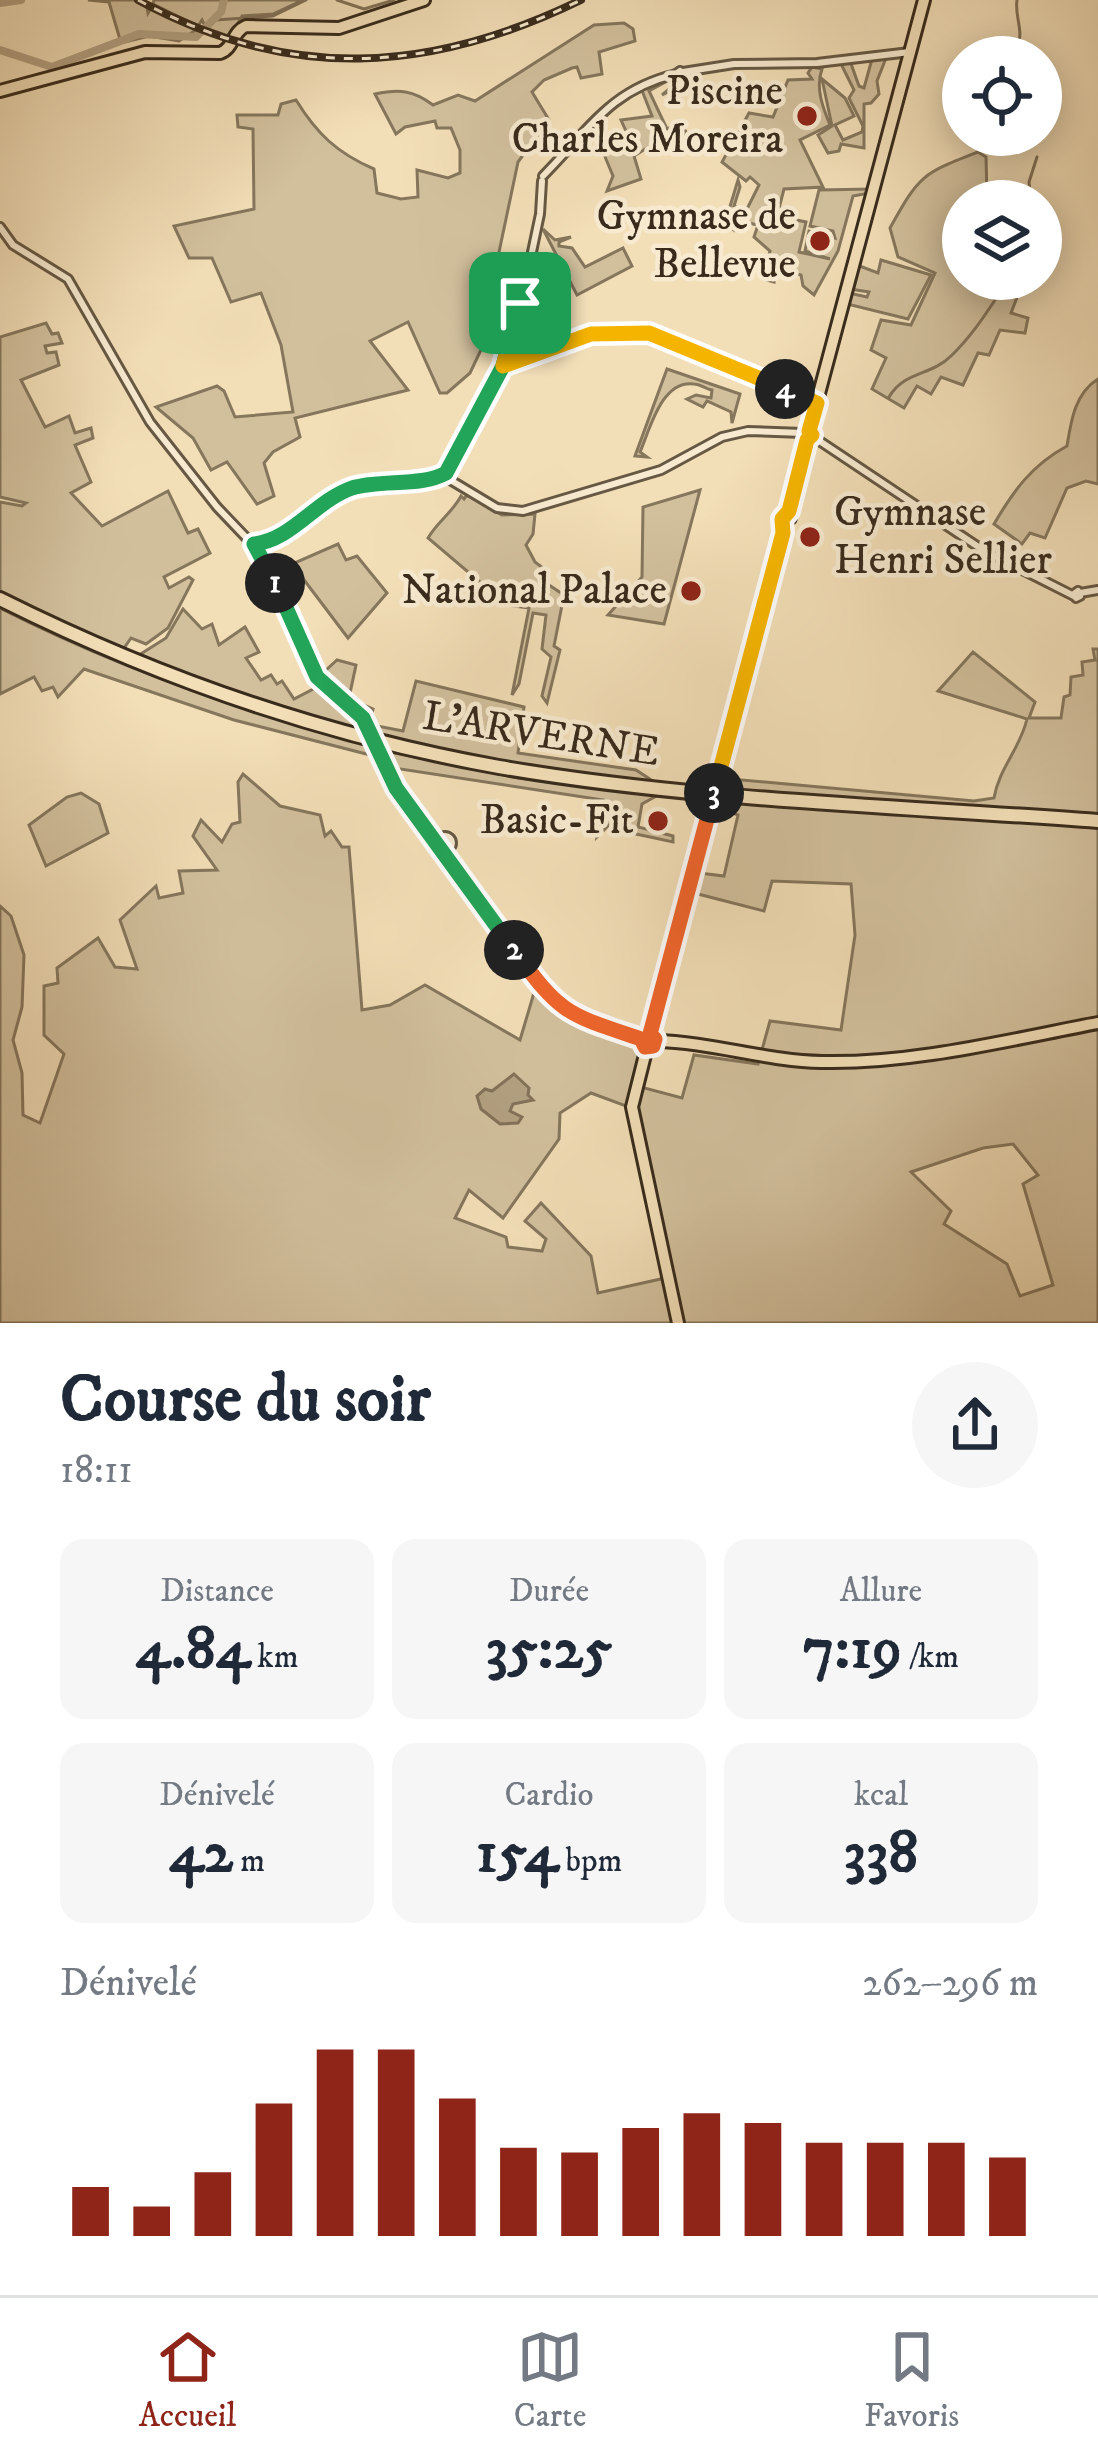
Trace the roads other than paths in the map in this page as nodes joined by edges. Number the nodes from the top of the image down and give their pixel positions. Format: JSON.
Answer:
{"nodes":[{"id":1,"x":424,"y":0,"type":"edge"},
{"id":2,"x":924,"y":0,"type":"edge"},
{"id":3,"x":910,"y":52,"type":"junction"},
{"id":4,"x":0,"y":91,"type":"edge"},
{"id":5,"x":0,"y":227,"type":"edge"},
{"id":6,"x":503,"y":366,"type":"junction"},
{"id":7,"x":817,"y":403,"type":"junction"},
{"id":8,"x":808,"y":435,"type":"junction"},
{"id":9,"x":445,"y":476,"type":"junction"},
{"id":10,"x":254,"y":544,"type":"junction"},
{"id":11,"x":1098,"y":590,"type":"edge"},
{"id":12,"x":0,"y":602,"type":"edge"},
{"id":13,"x":1098,"y":824,"type":"edge"},
{"id":14,"x":440,"y":839,"type":"junction"},
{"id":15,"x":447,"y":849,"type":"junction"},
{"id":16,"x":1098,"y":1023,"type":"edge"},
{"id":17,"x":648,"y":1040,"type":"junction"},
{"id":18,"x":678,"y":1323,"type":"edge"}],
"edges":[{"from":1,"to":4,"type":"main road"},
{"from":2,"to":3,"type":"main road"},
{"from":3,"to":6,"type":"street"},
{"from":3,"to":7,"type":"main road"},
{"from":5,"to":10,"type":"street"},
{"from":6,"to":7,"type":"street"},
{"from":6,"to":9,"type":"street"},
{"from":7,"to":8,"type":"main road"},
{"from":8,"to":9,"type":"street"},
{"from":8,"to":11,"type":"street"},
{"from":8,"to":17,"type":"main road"},
{"from":9,"to":10,"type":"street"},
{"from":10,"to":14,"type":"street","bridge":true},
{"from":12,"to":13,"type":"highway","name":"L'ARVERNE"},
{"from":14,"to":15,"type":"street"},
{"from":14,"to":15,"type":"street"},
{"from":15,"to":17,"type":"street"},
{"from":16,"to":17,"type":"main road"},
{"from":17,"to":18,"type":"main road"}]}
